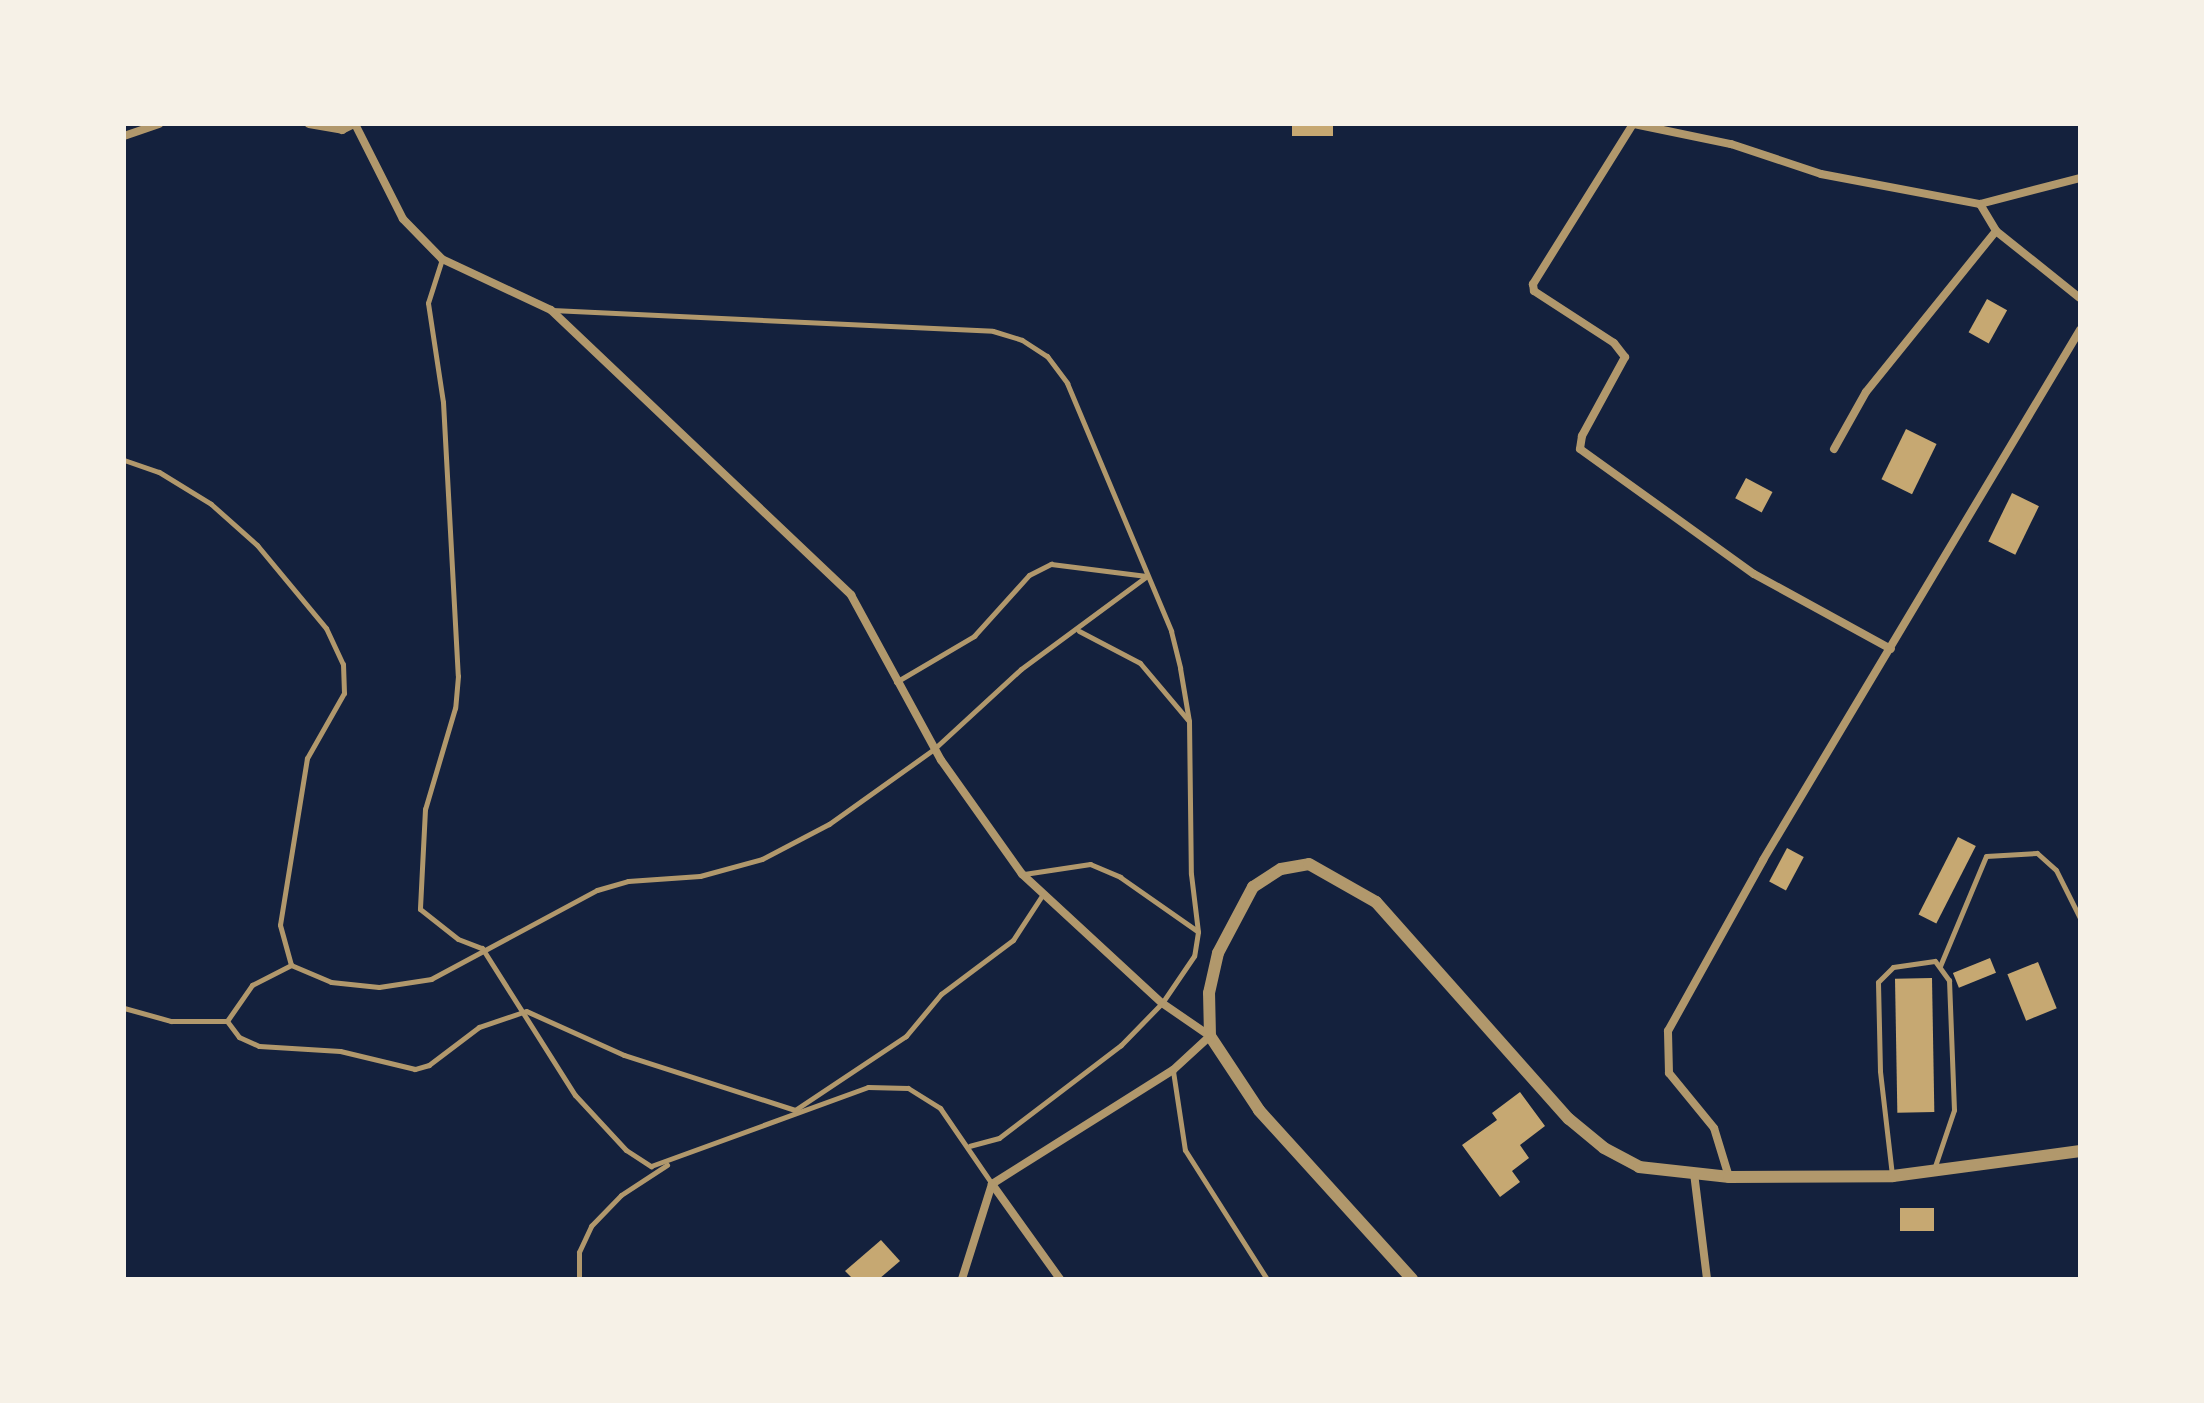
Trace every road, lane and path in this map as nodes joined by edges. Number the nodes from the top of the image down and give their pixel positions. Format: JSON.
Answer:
{"nodes":[{"id":1,"x":159,"y":124,"type":"edge"},
{"id":2,"x":309,"y":124,"type":"edge"},
{"id":3,"x":355,"y":124,"type":"edge"},
{"id":4,"x":1634,"y":124,"type":"edge"},
{"id":5,"x":124,"y":136,"type":"edge"},
{"id":6,"x":2080,"y":178,"type":"edge"},
{"id":7,"x":1980,"y":204,"type":"junction"},
{"id":8,"x":1996,"y":231,"type":"junction"},
{"id":9,"x":442,"y":259,"type":"junction"},
{"id":10,"x":2080,"y":298,"type":"edge"},
{"id":11,"x":551,"y":310,"type":"junction"},
{"id":12,"x":2080,"y":330,"type":"edge"},
{"id":13,"x":1834,"y":449,"type":"dead end"},
{"id":14,"x":124,"y":460,"type":"edge"},
{"id":15,"x":1147,"y":576,"type":"junction"},
{"id":16,"x":1079,"y":631,"type":"junction"},
{"id":17,"x":1891,"y":649,"type":"junction"},
{"id":18,"x":896,"y":682,"type":"junction"},
{"id":19,"x":1189,"y":721,"type":"junction"},
{"id":20,"x":934,"y":749,"type":"junction"},
{"id":21,"x":1022,"y":874,"type":"junction"},
{"id":22,"x":1045,"y":891,"type":"junction"},
{"id":23,"x":2080,"y":918,"type":"edge"},
{"id":24,"x":1198,"y":932,"type":"junction"},
{"id":25,"x":482,"y":948,"type":"junction"},
{"id":26,"x":291,"y":965,"type":"junction"},
{"id":27,"x":1940,"y":966,"type":"junction"},
{"id":28,"x":1162,"y":1003,"type":"junction"},
{"id":29,"x":124,"y":1008,"type":"edge"},
{"id":30,"x":526,"y":1011,"type":"junction"},
{"id":31,"x":227,"y":1021,"type":"junction"},
{"id":32,"x":1210,"y":1036,"type":"junction"},
{"id":33,"x":1173,"y":1070,"type":"junction"},
{"id":34,"x":795,"y":1110,"type":"junction"},
{"id":35,"x":970,"y":1146,"type":"junction"},
{"id":36,"x":2080,"y":1151,"type":"edge"},
{"id":37,"x":668,"y":1164,"type":"junction"},
{"id":38,"x":1694,"y":1173,"type":"junction"},
{"id":39,"x":1933,"y":1175,"type":"junction"},
{"id":40,"x":1893,"y":1176,"type":"junction"},
{"id":41,"x":1729,"y":1177,"type":"junction"},
{"id":42,"x":992,"y":1184,"type":"junction"},
{"id":43,"x":579,"y":1279,"type":"edge"},
{"id":44,"x":962,"y":1279,"type":"edge"},
{"id":45,"x":1060,"y":1279,"type":"edge"},
{"id":46,"x":1267,"y":1279,"type":"edge"},
{"id":47,"x":1412,"y":1279,"type":"edge"},
{"id":48,"x":1707,"y":1279,"type":"edge"}],
"edges":[{"from":1,"to":5,"type":"street"},
{"from":2,"to":3,"type":"street"},
{"from":3,"to":9,"type":"street"},
{"from":4,"to":7,"type":"street"},
{"from":4,"to":17,"type":"street"},
{"from":6,"to":7,"type":"street"},
{"from":7,"to":8,"type":"street"},
{"from":8,"to":10,"type":"street"},
{"from":8,"to":13,"type":"street"},
{"from":9,"to":11,"type":"street"},
{"from":9,"to":25,"type":"lane"},
{"from":11,"to":15,"type":"lane"},
{"from":11,"to":18,"type":"street"},
{"from":12,"to":17,"type":"street"},
{"from":14,"to":26,"type":"lane"},
{"from":15,"to":16,"type":"lane"},
{"from":15,"to":18,"type":"lane"},
{"from":15,"to":19,"type":"lane"},
{"from":16,"to":19,"type":"lane"},
{"from":16,"to":20,"type":"lane"},
{"from":17,"to":41,"type":"street"},
{"from":18,"to":20,"type":"street"},
{"from":19,"to":24,"type":"lane"},
{"from":20,"to":21,"type":"street"},
{"from":20,"to":25,"type":"lane"},
{"from":21,"to":22,"type":"street"},
{"from":21,"to":24,"type":"lane"},
{"from":22,"to":28,"type":"street"},
{"from":22,"to":34,"type":"lane"},
{"from":23,"to":27,"type":"lane"},
{"from":24,"to":28,"type":"lane"},
{"from":25,"to":26,"type":"lane"},
{"from":25,"to":30,"type":"lane"},
{"from":26,"to":31,"type":"lane"},
{"from":27,"to":39,"type":"lane"},
{"from":27,"to":40,"type":"lane"},
{"from":28,"to":32,"type":"street"},
{"from":28,"to":35,"type":"lane"},
{"from":29,"to":31,"type":"lane"},
{"from":30,"to":31,"type":"lane"},
{"from":30,"to":34,"type":"lane"},
{"from":30,"to":37,"type":"lane"},
{"from":32,"to":33,"type":"street"},
{"from":32,"to":38,"type":"street"},
{"from":32,"to":47,"type":"street"},
{"from":33,"to":42,"type":"street"},
{"from":33,"to":46,"type":"lane"},
{"from":34,"to":35,"type":"lane"},
{"from":34,"to":37,"type":"lane"},
{"from":35,"to":42,"type":"lane"},
{"from":36,"to":39,"type":"street"},
{"from":37,"to":43,"type":"lane"},
{"from":38,"to":41,"type":"street"},
{"from":38,"to":48,"type":"street"},
{"from":39,"to":40,"type":"street"},
{"from":40,"to":41,"type":"street"},
{"from":42,"to":44,"type":"street"},
{"from":42,"to":45,"type":"street"}]}
